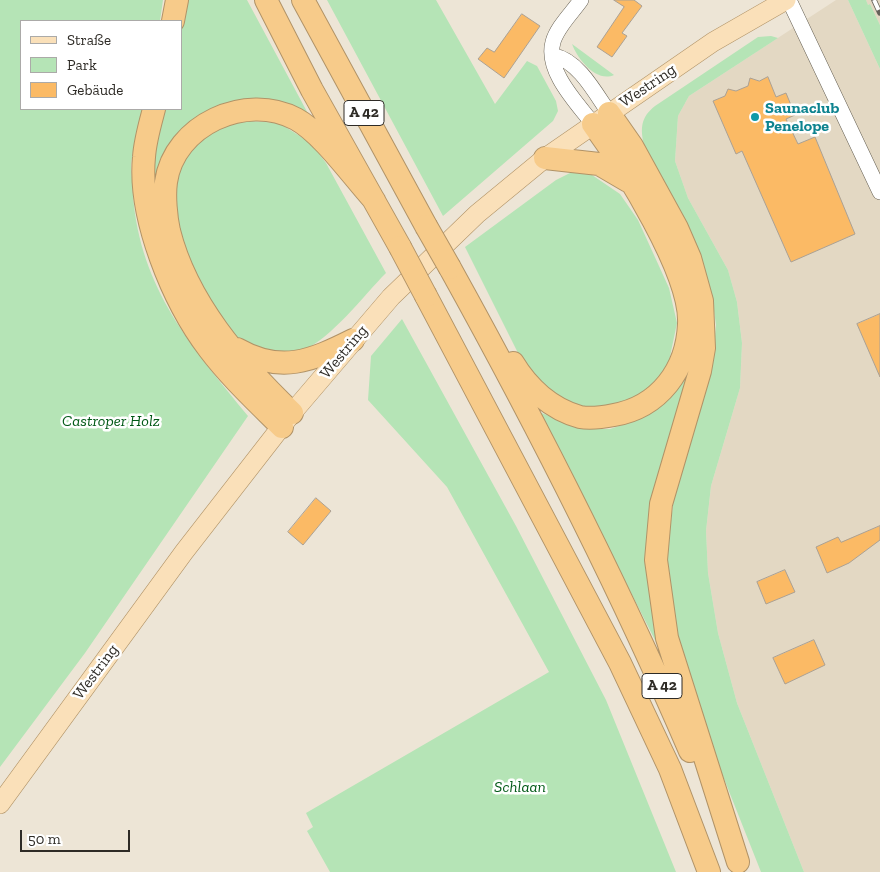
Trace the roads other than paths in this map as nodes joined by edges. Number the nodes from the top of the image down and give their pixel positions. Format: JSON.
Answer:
{"nodes":[{"id":1,"x":176,"y":0,"type":"edge"},
{"id":2,"x":266,"y":0,"type":"edge"},
{"id":3,"x":303,"y":0,"type":"edge"},
{"id":4,"x":581,"y":0,"type":"edge"},
{"id":5,"x":788,"y":0,"type":"edge"},
{"id":6,"x":173,"y":20,"type":"edge"},
{"id":7,"x":154,"y":110,"type":"edge"},
{"id":8,"x":601,"y":119,"type":"junction"},
{"id":9,"x":545,"y":158,"type":"junction"},
{"id":10,"x":633,"y":184,"type":"junction"},
{"id":11,"x":880,"y":192,"type":"edge"},
{"id":12,"x":374,"y":200,"type":"junction"},
{"id":13,"x":477,"y":318,"type":"junction"},
{"id":14,"x":353,"y":340,"type":"junction"},
{"id":15,"x":230,"y":346,"type":"junction"},
{"id":16,"x":287,"y":420,"type":"junction"},
{"id":17,"x":0,"y":804,"type":"edge"},
{"id":18,"x":740,"y":867,"type":"edge"},
{"id":19,"x":709,"y":872,"type":"edge"}],
"edges":[{"from":1,"to":6,"type":"highway"},
{"from":2,"to":12,"type":"highway","number":"A 42"},
{"from":3,"to":13,"type":"highway","number":"A 42","bridge":true},
{"from":4,"to":8,"type":"street"},
{"from":5,"to":8,"type":"main road","name":"Westring"},
{"from":5,"to":11,"type":"street","name":"Westring"},
{"from":7,"to":16,"type":"highway"},
{"from":8,"to":9,"type":"main road","name":"Westring"},
{"from":8,"to":10,"type":"highway"},
{"from":8,"to":18,"type":"highway"},
{"from":9,"to":10,"type":"highway"},
{"from":9,"to":14,"type":"main road","name":"Westring"},
{"from":10,"to":13,"type":"highway"},
{"from":12,"to":15,"type":"highway"},
{"from":12,"to":19,"type":"highway","number":"A 42","bridge":true},
{"from":13,"to":18,"type":"highway","number":"A 42"},
{"from":14,"to":15,"type":"highway"},
{"from":14,"to":16,"type":"main road","name":"Westring"},
{"from":15,"to":16,"type":"highway"},
{"from":16,"to":17,"type":"main road","name":"Westring"}]}
